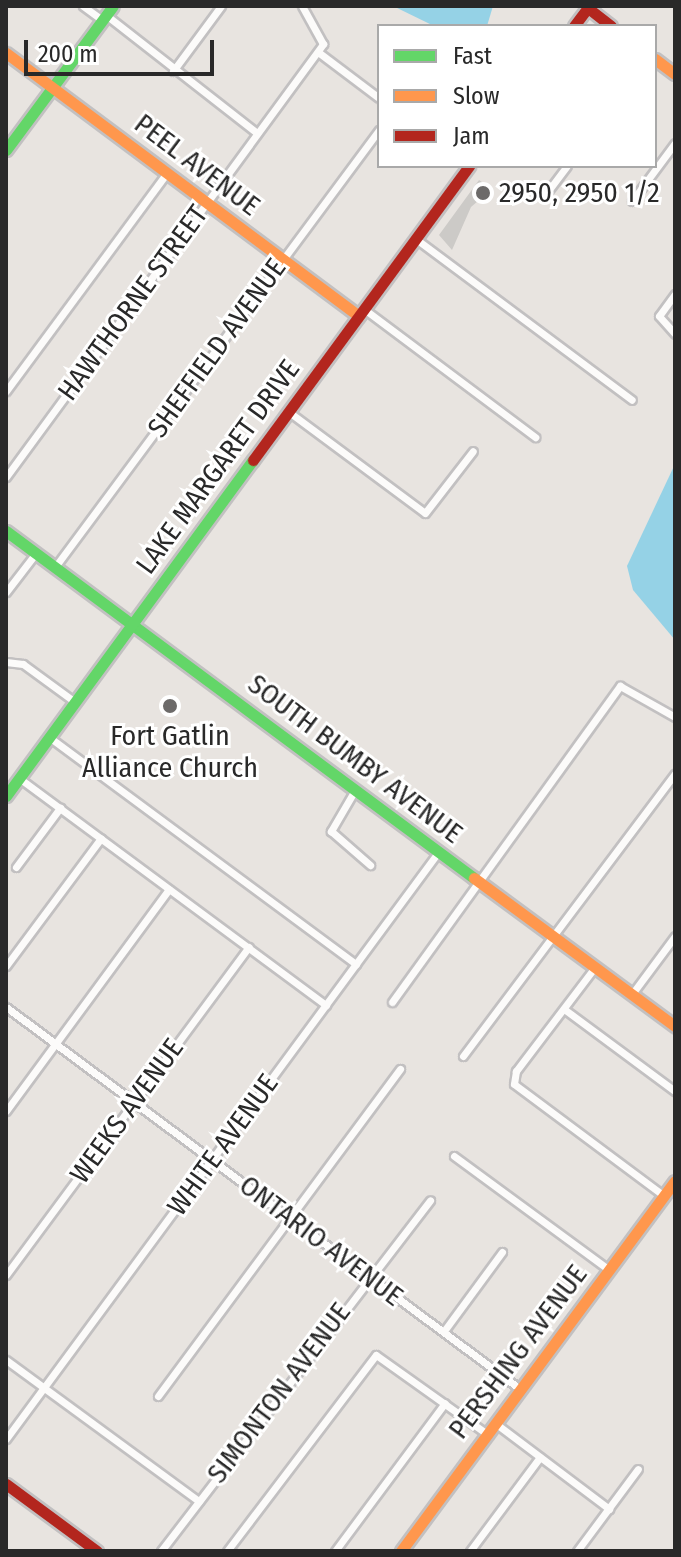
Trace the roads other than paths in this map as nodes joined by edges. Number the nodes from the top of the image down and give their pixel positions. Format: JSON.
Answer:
{"nodes":[{"id":1,"x":83,"y":6,"type":"edge"},
{"id":2,"x":221,"y":6,"type":"edge"},
{"id":3,"x":302,"y":6,"type":"edge"},
{"id":4,"x":588,"y":7,"type":"edge"},
{"id":5,"x":107,"y":14,"type":"edge"},
{"id":6,"x":575,"y":24,"type":"edge"},
{"id":7,"x":609,"y":24,"type":"edge"},
{"id":8,"x":318,"y":52,"type":"junction"},
{"id":9,"x":6,"y":53,"type":"edge"},
{"id":10,"x":657,"y":60,"type":"edge"},
{"id":11,"x":173,"y":71,"type":"junction"},
{"id":12,"x":675,"y":74,"type":"edge"},
{"id":13,"x":52,"y":88,"type":"junction"},
{"id":14,"x":377,"y":96,"type":"edge"},
{"id":15,"x":257,"y":133,"type":"junction"},
{"id":16,"x":377,"y":133,"type":"edge"},
{"id":17,"x":675,"y":143,"type":"edge"},
{"id":18,"x":6,"y":150,"type":"edge"},
{"id":19,"x":657,"y":167,"type":"edge"},
{"id":20,"x":468,"y":168,"type":"edge"},
{"id":21,"x":565,"y":168,"type":"edge"},
{"id":22,"x":656,"y":168,"type":"edge"},
{"id":23,"x":167,"y":173,"type":"junction"},
{"id":24,"x":545,"y":195,"type":"dead end"},
{"id":25,"x":632,"y":201,"type":"dead end"},
{"id":26,"x":207,"y":202,"type":"junction"},
{"id":27,"x":416,"y":239,"type":"junction"},
{"id":28,"x":283,"y":259,"type":"junction"},
{"id":29,"x":675,"y":294,"type":"edge"},
{"id":30,"x":362,"y":312,"type":"junction"},
{"id":31,"x":675,"y":334,"type":"edge"},
{"id":32,"x":6,"y":391,"type":"edge"},
{"id":33,"x":632,"y":400,"type":"dead end"},
{"id":34,"x":289,"y":412,"type":"junction"},
{"id":35,"x":535,"y":437,"type":"dead end"},
{"id":36,"x":473,"y":451,"type":"dead end"},
{"id":37,"x":6,"y":477,"type":"edge"},
{"id":38,"x":6,"y":531,"type":"edge"},
{"id":39,"x":36,"y":553,"type":"junction"},
{"id":40,"x":55,"y":567,"type":"junction"},
{"id":41,"x":6,"y":592,"type":"edge"},
{"id":42,"x":133,"y":624,"type":"junction"},
{"id":43,"x":6,"y":662,"type":"edge"},
{"id":44,"x":75,"y":702,"type":"junction"},
{"id":45,"x":675,"y":717,"type":"edge"},
{"id":46,"x":49,"y":737,"type":"junction"},
{"id":47,"x":675,"y":774,"type":"edge"},
{"id":48,"x":19,"y":778,"type":"junction"},
{"id":49,"x":355,"y":790,"type":"junction"},
{"id":50,"x":6,"y":796,"type":"edge"},
{"id":51,"x":60,"y":808,"type":"junction"},
{"id":52,"x":101,"y":838,"type":"junction"},
{"id":53,"x":439,"y":851,"type":"junction"},
{"id":54,"x":370,"y":865,"type":"dead end"},
{"id":55,"x":16,"y":867,"type":"dead end"},
{"id":56,"x":479,"y":880,"type":"junction"},
{"id":57,"x":169,"y":889,"type":"junction"},
{"id":58,"x":554,"y":936,"type":"junction"},
{"id":59,"x":675,"y":936,"type":"edge"},
{"id":60,"x":249,"y":947,"type":"junction"},
{"id":61,"x":356,"y":964,"type":"junction"},
{"id":62,"x":6,"y":966,"type":"edge"},
{"id":63,"x":595,"y":967,"type":"junction"},
{"id":64,"x":632,"y":994,"type":"junction"},
{"id":65,"x":392,"y":1002,"type":"dead end"},
{"id":66,"x":326,"y":1005,"type":"junction"},
{"id":67,"x":6,"y":1007,"type":"edge"},
{"id":68,"x":564,"y":1009,"type":"junction"},
{"id":69,"x":675,"y":1026,"type":"edge"},
{"id":70,"x":55,"y":1044,"type":"junction"},
{"id":71,"x":463,"y":1056,"type":"dead end"},
{"id":72,"x":400,"y":1069,"type":"dead end"},
{"id":73,"x":675,"y":1091,"type":"edge"},
{"id":74,"x":134,"y":1101,"type":"junction"},
{"id":75,"x":6,"y":1111,"type":"edge"},
{"id":76,"x":454,"y":1156,"type":"dead end"},
{"id":77,"x":212,"y":1159,"type":"junction"},
{"id":78,"x":675,"y":1181,"type":"edge"},
{"id":79,"x":664,"y":1196,"type":"junction"},
{"id":80,"x":430,"y":1200,"type":"dead end"},
{"id":81,"x":290,"y":1218,"type":"junction"},
{"id":82,"x":502,"y":1252,"type":"dead end"},
{"id":83,"x":609,"y":1270,"type":"junction"},
{"id":84,"x":6,"y":1275,"type":"edge"},
{"id":85,"x":369,"y":1277,"type":"junction"},
{"id":86,"x":444,"y":1331,"type":"junction"},
{"id":87,"x":6,"y":1360,"type":"edge"},
{"id":88,"x":44,"y":1388,"type":"junction"},
{"id":89,"x":520,"y":1389,"type":"junction"},
{"id":90,"x":158,"y":1396,"type":"dead end"},
{"id":91,"x":445,"y":1403,"type":"junction"},
{"id":92,"x":495,"y":1423,"type":"junction"},
{"id":93,"x":487,"y":1434,"type":"junction"},
{"id":94,"x":6,"y":1439,"type":"edge"},
{"id":95,"x":540,"y":1457,"type":"junction"},
{"id":96,"x":638,"y":1469,"type":"dead end"},
{"id":97,"x":6,"y":1484,"type":"edge"},
{"id":98,"x":199,"y":1501,"type":"junction"},
{"id":99,"x":609,"y":1509,"type":"junction"},
{"id":100,"x":97,"y":1551,"type":"edge"},
{"id":101,"x":161,"y":1551,"type":"edge"},
{"id":102,"x":227,"y":1551,"type":"edge"},
{"id":103,"x":335,"y":1551,"type":"edge"},
{"id":104,"x":401,"y":1551,"type":"edge"},
{"id":105,"x":470,"y":1551,"type":"edge"},
{"id":106,"x":577,"y":1551,"type":"edge"}],
"edges":[{"from":1,"to":5,"type":"street"},
{"from":2,"to":11,"type":"street"},
{"from":3,"to":8,"type":"street"},
{"from":4,"to":6,"type":"street"},
{"from":4,"to":7,"type":"street"},
{"from":5,"to":11,"type":"street"},
{"from":5,"to":13,"type":"street"},
{"from":8,"to":14,"type":"street"},
{"from":8,"to":15,"type":"street","name":"HAWTHORNE STREET"},
{"from":9,"to":13,"type":"street","name":"PEEL AVENUE"},
{"from":10,"to":12,"type":"street"},
{"from":11,"to":15,"type":"street"},
{"from":13,"to":18,"type":"street"},
{"from":13,"to":23,"type":"street","name":"PEEL AVENUE"},
{"from":15,"to":26,"type":"street","name":"HAWTHORNE STREET"},
{"from":16,"to":28,"type":"street","name":"SHEFFIELD AVENUE"},
{"from":17,"to":19,"type":"street"},
{"from":20,"to":27,"type":"street","name":"LAKE MARGARET DRIVE"},
{"from":21,"to":24,"type":"street"},
{"from":22,"to":25,"type":"street"},
{"from":23,"to":26,"type":"street","name":"PEEL AVENUE"},
{"from":23,"to":32,"type":"street"},
{"from":26,"to":28,"type":"street","name":"PEEL AVENUE"},
{"from":26,"to":37,"type":"street","name":"HAWTHORNE STREET"},
{"from":27,"to":30,"type":"street","name":"LAKE MARGARET DRIVE"},
{"from":27,"to":33,"type":"street"},
{"from":28,"to":30,"type":"street","name":"PEEL AVENUE"},
{"from":28,"to":40,"type":"street","name":"SHEFFIELD AVENUE"},
{"from":29,"to":31,"type":"street"},
{"from":30,"to":34,"type":"street","name":"LAKE MARGARET DRIVE"},
{"from":30,"to":35,"type":"street"},
{"from":34,"to":36,"type":"street"},
{"from":34,"to":42,"type":"street","name":"LAKE MARGARET DRIVE"},
{"from":38,"to":39,"type":"street","name":"SOUTH BUMBY AVENUE"},
{"from":39,"to":40,"type":"street","name":"SOUTH BUMBY AVENUE"},
{"from":39,"to":41,"type":"street"},
{"from":40,"to":42,"type":"street","name":"SOUTH BUMBY AVENUE"},
{"from":42,"to":44,"type":"street","name":"LAKE MARGARET DRIVE"},
{"from":42,"to":49,"type":"street","name":"SOUTH BUMBY AVENUE"},
{"from":43,"to":44,"type":"street"},
{"from":44,"to":46,"type":"street","name":"LAKE MARGARET DRIVE"},
{"from":45,"to":56,"type":"street"},
{"from":46,"to":48,"type":"street","name":"LAKE MARGARET DRIVE"},
{"from":46,"to":61,"type":"street"},
{"from":47,"to":58,"type":"street"},
{"from":48,"to":50,"type":"street","name":"LAKE MARGARET DRIVE"},
{"from":48,"to":51,"type":"street"},
{"from":49,"to":53,"type":"street","name":"SOUTH BUMBY AVENUE"},
{"from":49,"to":54,"type":"street"},
{"from":51,"to":52,"type":"street"},
{"from":51,"to":55,"type":"street"},
{"from":52,"to":57,"type":"street"},
{"from":52,"to":62,"type":"street"},
{"from":53,"to":56,"type":"street","name":"SOUTH BUMBY AVENUE"},
{"from":53,"to":61,"type":"street","name":"WHITE AVENUE"},
{"from":56,"to":58,"type":"street","name":"SOUTH BUMBY AVENUE"},
{"from":56,"to":65,"type":"street"},
{"from":57,"to":60,"type":"street"},
{"from":57,"to":70,"type":"street"},
{"from":58,"to":63,"type":"street","name":"SOUTH BUMBY AVENUE"},
{"from":58,"to":71,"type":"street"},
{"from":59,"to":64,"type":"street"},
{"from":60,"to":66,"type":"street"},
{"from":60,"to":74,"type":"street","name":"WEEKS AVENUE"},
{"from":61,"to":66,"type":"street","name":"WHITE AVENUE"},
{"from":63,"to":64,"type":"street","name":"SOUTH BUMBY AVENUE"},
{"from":63,"to":68,"type":"street"},
{"from":64,"to":69,"type":"street","name":"SOUTH BUMBY AVENUE"},
{"from":66,"to":77,"type":"street","name":"WHITE AVENUE"},
{"from":67,"to":70,"type":"street","name":"ONTARIO AVENUE"},
{"from":68,"to":73,"type":"street"},
{"from":68,"to":79,"type":"street"},
{"from":70,"to":74,"type":"street","name":"ONTARIO AVENUE"},
{"from":70,"to":75,"type":"street"},
{"from":72,"to":81,"type":"street"},
{"from":74,"to":77,"type":"street","name":"ONTARIO AVENUE"},
{"from":74,"to":84,"type":"street","name":"WEEKS AVENUE"},
{"from":76,"to":83,"type":"street"},
{"from":77,"to":81,"type":"street","name":"ONTARIO AVENUE"},
{"from":77,"to":88,"type":"street","name":"WHITE AVENUE"},
{"from":78,"to":79,"type":"street","name":"PERSHING AVENUE"},
{"from":79,"to":83,"type":"street","name":"PERSHING AVENUE"},
{"from":80,"to":85,"type":"street","name":"SIMONTON AVENUE"},
{"from":81,"to":85,"type":"street","name":"ONTARIO AVENUE"},
{"from":81,"to":90,"type":"street"},
{"from":82,"to":86,"type":"street"},
{"from":83,"to":89,"type":"street","name":"PERSHING AVENUE"},
{"from":85,"to":86,"type":"street","name":"ONTARIO AVENUE"},
{"from":85,"to":98,"type":"street","name":"SIMONTON AVENUE"},
{"from":86,"to":89,"type":"street","name":"ONTARIO AVENUE"},
{"from":87,"to":88,"type":"street"},
{"from":88,"to":94,"type":"street","name":"WHITE AVENUE"},
{"from":88,"to":98,"type":"street"},
{"from":89,"to":92,"type":"street","name":"PERSHING AVENUE"},
{"from":91,"to":93,"type":"street"},
{"from":91,"to":102,"type":"street"},
{"from":91,"to":103,"type":"street"},
{"from":92,"to":93,"type":"street","name":"PERSHING AVENUE"},
{"from":92,"to":95,"type":"street"},
{"from":93,"to":104,"type":"street","name":"PERSHING AVENUE"},
{"from":95,"to":99,"type":"street"},
{"from":95,"to":105,"type":"street"},
{"from":96,"to":99,"type":"street"},
{"from":97,"to":100,"type":"street"},
{"from":98,"to":101,"type":"street","name":"SIMONTON AVENUE"},
{"from":99,"to":106,"type":"street"}]}
